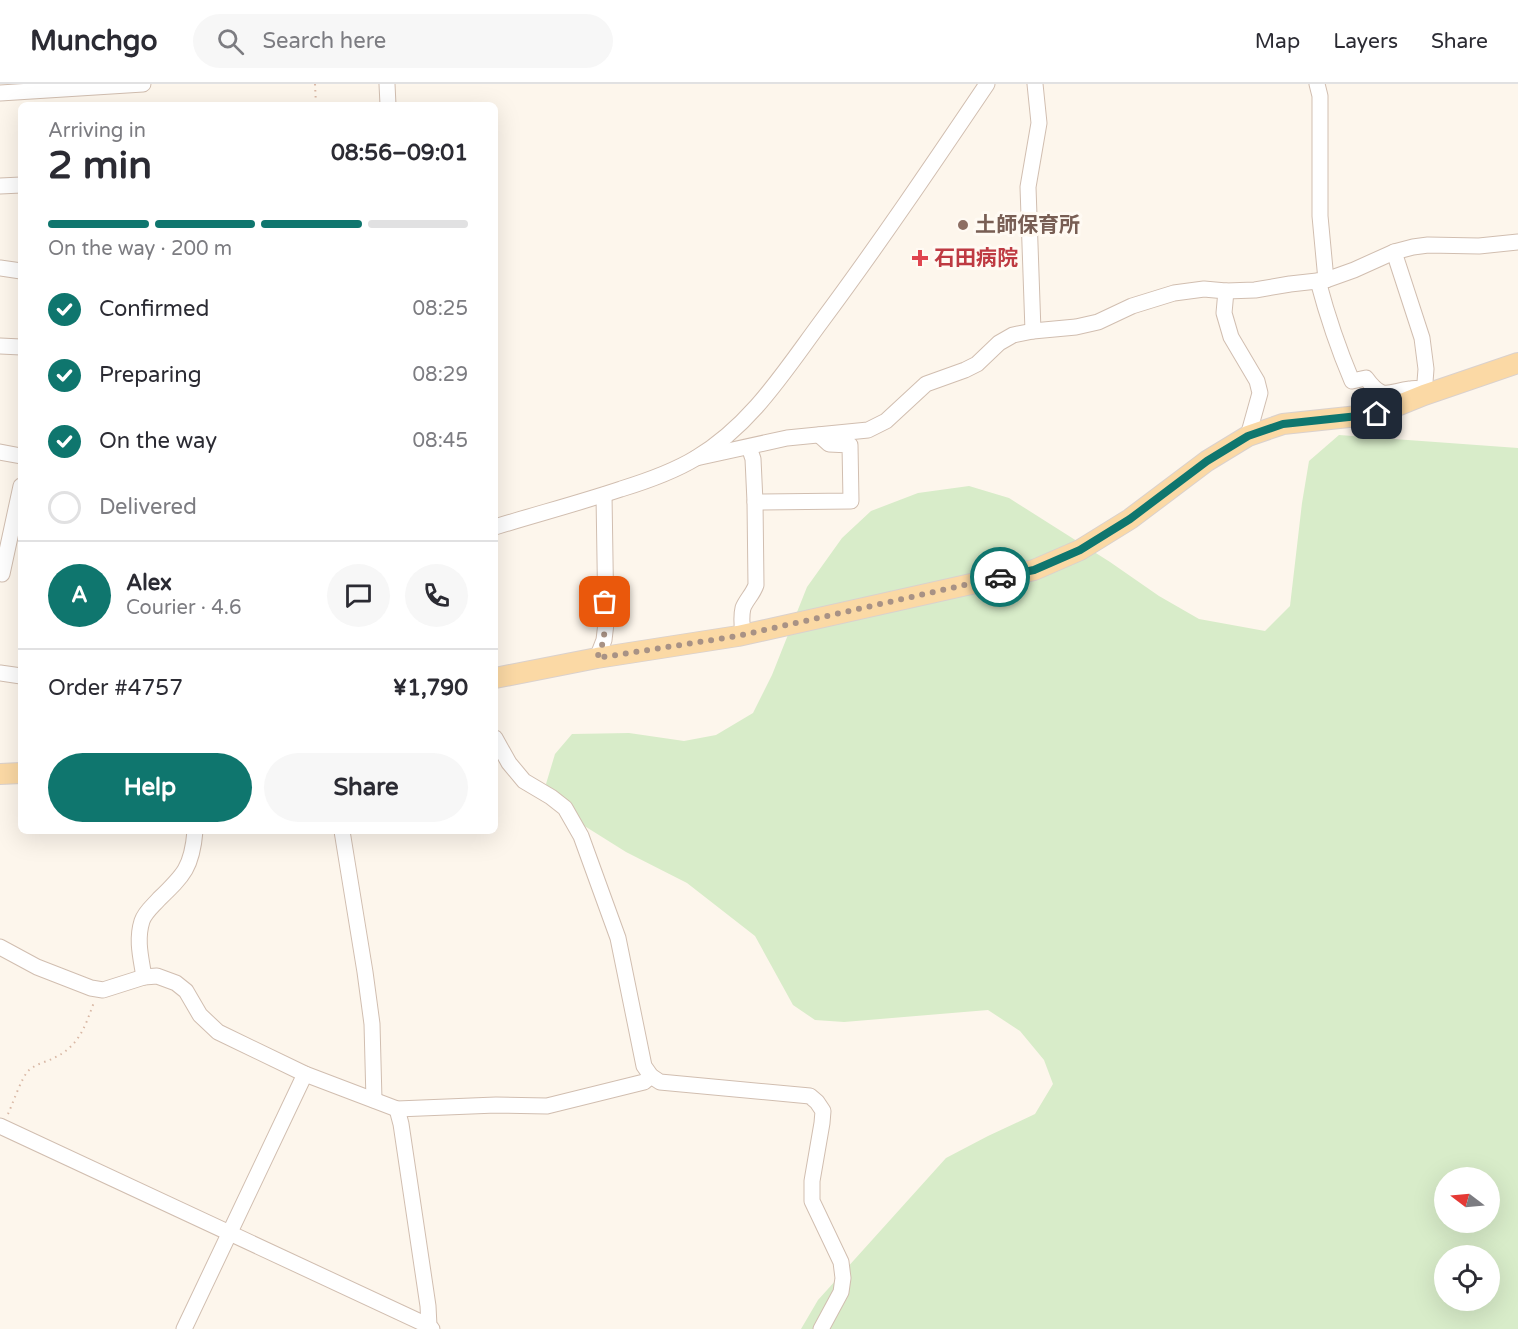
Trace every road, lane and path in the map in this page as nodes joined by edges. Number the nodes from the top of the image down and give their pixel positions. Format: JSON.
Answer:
{"nodes":[{"id":1,"x":143,"y":84,"type":"edge"},
{"id":2,"x":315,"y":84,"type":"edge"},
{"id":3,"x":387,"y":84,"type":"edge"},
{"id":4,"x":987,"y":84,"type":"edge"},
{"id":5,"x":1035,"y":84,"type":"edge"},
{"id":6,"x":1317,"y":84,"type":"edge"},
{"id":7,"x":0,"y":93,"type":"edge"},
{"id":8,"x":316,"y":102,"type":"edge"},
{"id":9,"x":388,"y":102,"type":"edge"},
{"id":10,"x":18,"y":185,"type":"edge"},
{"id":11,"x":0,"y":186,"type":"edge"},
{"id":12,"x":1518,"y":242,"type":"edge"},
{"id":13,"x":1394,"y":252,"type":"junction"},
{"id":14,"x":0,"y":268,"type":"edge"},
{"id":15,"x":18,"y":271,"type":"edge"},
{"id":16,"x":1322,"y":281,"type":"junction"},
{"id":17,"x":1226,"y":291,"type":"junction"},
{"id":18,"x":1033,"y":331,"type":"junction"},
{"id":19,"x":0,"y":346,"type":"edge"},
{"id":20,"x":18,"y":347,"type":"edge"},
{"id":21,"x":1518,"y":363,"type":"edge"},
{"id":22,"x":1425,"y":392,"type":"junction"},
{"id":23,"x":819,"y":435,"type":"junction"},
{"id":24,"x":1248,"y":436,"type":"junction"},
{"id":25,"x":749,"y":447,"type":"junction"},
{"id":26,"x":0,"y":452,"type":"edge"},
{"id":27,"x":18,"y":455,"type":"edge"},
{"id":28,"x":696,"y":458,"type":"junction"},
{"id":29,"x":603,"y":495,"type":"junction"},
{"id":30,"x":18,"y":500,"type":"edge"},
{"id":31,"x":755,"y":502,"type":"junction"},
{"id":32,"x":498,"y":526,"type":"edge"},
{"id":33,"x":2,"y":574,"type":"dead end"},
{"id":34,"x":743,"y":635,"type":"junction"},
{"id":35,"x":597,"y":658,"type":"junction"},
{"id":36,"x":0,"y":673,"type":"edge"},
{"id":37,"x":18,"y":675,"type":"edge"},
{"id":38,"x":498,"y":677,"type":"edge"},
{"id":39,"x":498,"y":743,"type":"edge"},
{"id":40,"x":18,"y":773,"type":"edge"},
{"id":41,"x":0,"y":774,"type":"edge"},
{"id":42,"x":194,"y":834,"type":"edge"},
{"id":43,"x":342,"y":834,"type":"edge"},
{"id":44,"x":0,"y":947,"type":"edge"},
{"id":45,"x":144,"y":977,"type":"junction"},
{"id":46,"x":99,"y":989,"type":"junction"},
{"id":47,"x":304,"y":1074,"type":"junction"},
{"id":48,"x":651,"y":1076,"type":"junction"},
{"id":49,"x":374,"y":1100,"type":"junction"},
{"id":50,"x":397,"y":1109,"type":"junction"},
{"id":51,"x":1,"y":1127,"type":"edge"},
{"id":52,"x":228,"y":1233,"type":"junction"},
{"id":53,"x":430,"y":1328,"type":"edge"},
{"id":54,"x":184,"y":1329,"type":"edge"},
{"id":55,"x":821,"y":1329,"type":"edge"}],
"edges":[{"from":1,"to":7,"type":"street"},
{"from":2,"to":8,"type":"path"},
{"from":3,"to":9,"type":"street"},
{"from":4,"to":28,"type":"street"},
{"from":5,"to":18,"type":"street"},
{"from":6,"to":16,"type":"street"},
{"from":10,"to":11,"type":"street"},
{"from":12,"to":13,"type":"street"},
{"from":13,"to":16,"type":"street"},
{"from":13,"to":22,"type":"street"},
{"from":14,"to":15,"type":"street"},
{"from":16,"to":17,"type":"street"},
{"from":16,"to":22,"type":"street"},
{"from":17,"to":18,"type":"street"},
{"from":17,"to":24,"type":"street"},
{"from":18,"to":23,"type":"street"},
{"from":19,"to":20,"type":"street"},
{"from":21,"to":22,"type":"main road"},
{"from":22,"to":24,"type":"main road"},
{"from":23,"to":25,"type":"street"},
{"from":23,"to":31,"type":"street"},
{"from":24,"to":34,"type":"main road"},
{"from":25,"to":28,"type":"street"},
{"from":25,"to":31,"type":"street"},
{"from":26,"to":27,"type":"street"},
{"from":28,"to":29,"type":"street"},
{"from":29,"to":32,"type":"street"},
{"from":29,"to":35,"type":"street"},
{"from":30,"to":33,"type":"street"},
{"from":31,"to":34,"type":"street"},
{"from":34,"to":35,"type":"main road"},
{"from":35,"to":38,"type":"main road"},
{"from":36,"to":37,"type":"street"},
{"from":39,"to":48,"type":"street"},
{"from":40,"to":41,"type":"main road"},
{"from":42,"to":45,"type":"street"},
{"from":43,"to":49,"type":"street"},
{"from":44,"to":46,"type":"street"},
{"from":45,"to":46,"type":"street"},
{"from":45,"to":47,"type":"street"},
{"from":46,"to":51,"type":"path"},
{"from":47,"to":49,"type":"street"},
{"from":47,"to":52,"type":"street"},
{"from":48,"to":50,"type":"street"},
{"from":48,"to":55,"type":"street"},
{"from":49,"to":50,"type":"street"},
{"from":50,"to":53,"type":"street"},
{"from":51,"to":52,"type":"street"},
{"from":52,"to":53,"type":"street"},
{"from":52,"to":54,"type":"street"}]}
